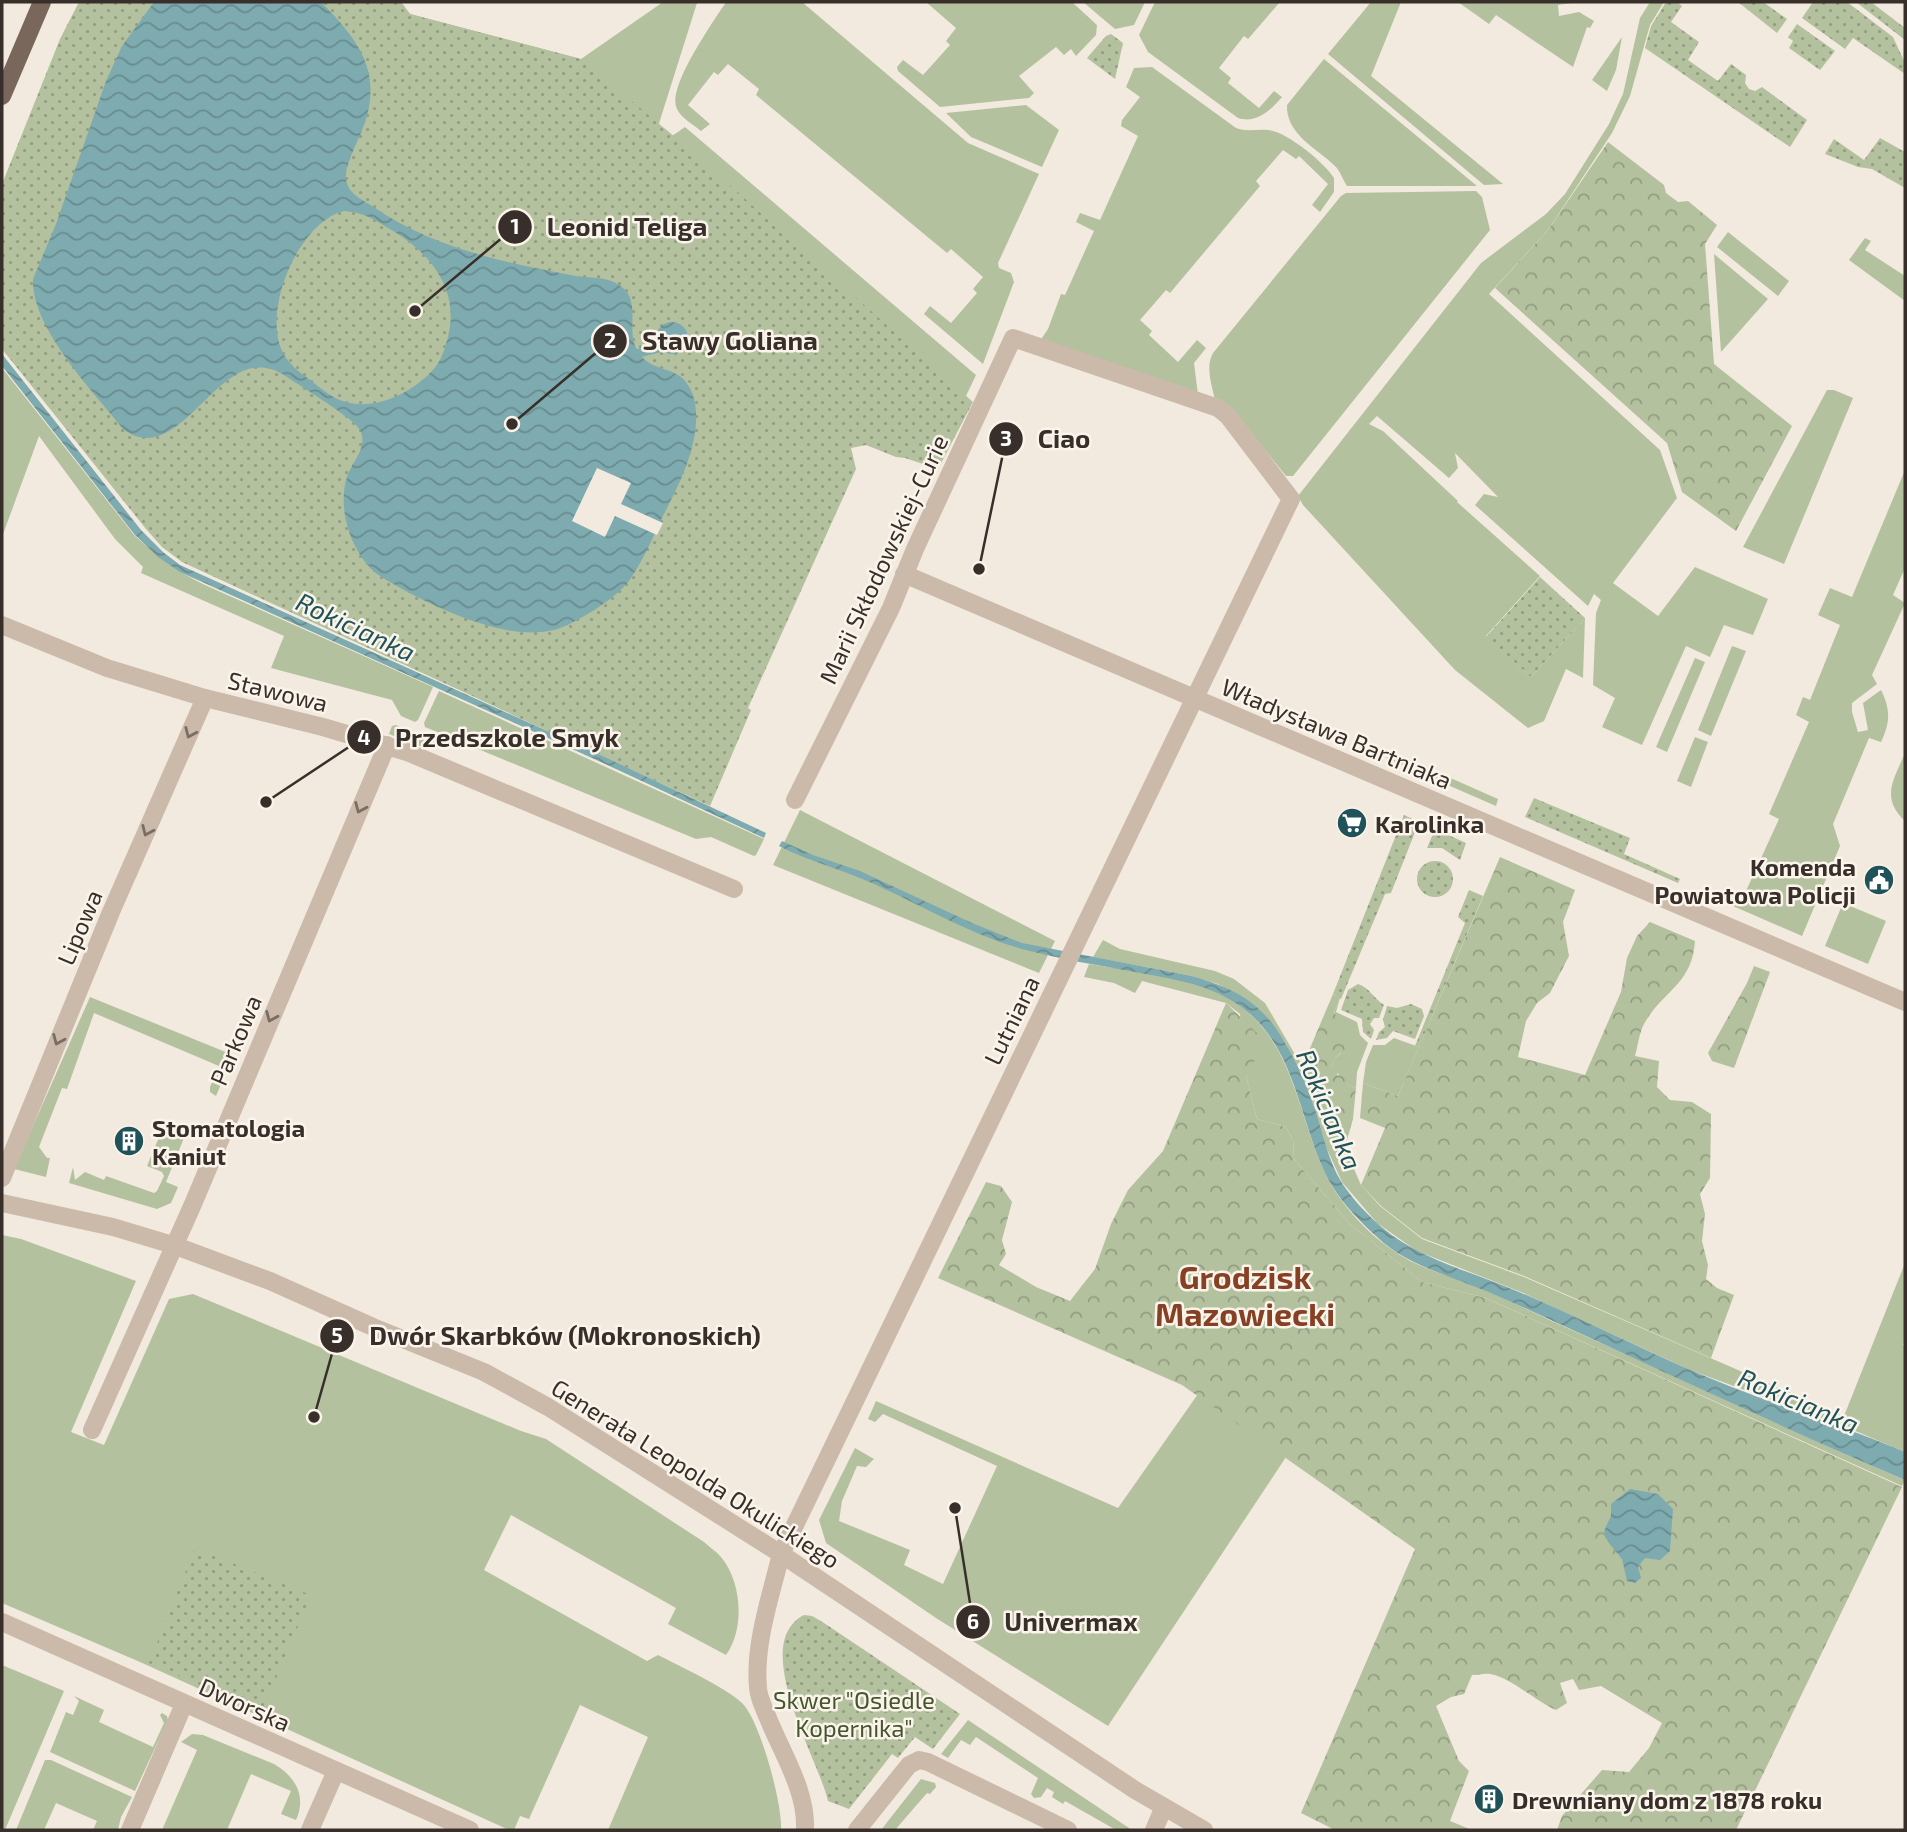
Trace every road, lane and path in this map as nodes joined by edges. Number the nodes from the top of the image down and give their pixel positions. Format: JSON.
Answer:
{"nodes":[{"id":1,"x":43,"y":2,"type":"edge"},
{"id":2,"x":2,"y":96,"type":"edge"},
{"id":3,"x":1013,"y":338,"type":"joint"},
{"id":4,"x":904,"y":574,"type":"junction"},
{"id":5,"x":2,"y":625,"type":"edge"},
{"id":6,"x":205,"y":698,"type":"junction"},
{"id":7,"x":1196,"y":699,"type":"junction"},
{"id":8,"x":387,"y":745,"type":"junction"},
{"id":9,"x":795,"y":800,"type":"dead end"},
{"id":10,"x":734,"y":889,"type":"dead end"},
{"id":11,"x":1905,"y":1002,"type":"edge"},
{"id":12,"x":2,"y":1178,"type":"edge"},
{"id":13,"x":2,"y":1203,"type":"edge"},
{"id":14,"x":173,"y":1245,"type":"junction"},
{"id":15,"x":92,"y":1430,"type":"dead end"},
{"id":16,"x":781,"y":1554,"type":"junction"},
{"id":17,"x":2,"y":1622,"type":"edge"},
{"id":18,"x":184,"y":1704,"type":"junction"},
{"id":19,"x":336,"y":1771,"type":"junction"},
{"id":20,"x":1163,"y":1809,"type":"junction"},
{"id":21,"x":130,"y":1830,"type":"edge"},
{"id":22,"x":310,"y":1830,"type":"edge"},
{"id":23,"x":470,"y":1830,"type":"edge"},
{"id":24,"x":805,"y":1830,"type":"edge"},
{"id":25,"x":857,"y":1830,"type":"edge"},
{"id":26,"x":1068,"y":1830,"type":"edge"},
{"id":27,"x":1154,"y":1830,"type":"edge"},
{"id":28,"x":1204,"y":1830,"type":"edge"}],
"edges":[{"from":1,"to":2,"type":"main road"},
{"from":3,"to":4,"type":"street","name":"Marii Skłodowskiej-Curie"},
{"from":3,"to":7,"type":"street","name":"Lutniana"},
{"from":4,"to":7,"type":"street","name":"Władysława Bartniaka"},
{"from":4,"to":9,"type":"street","name":"Marii Skłodowskiej-Curie"},
{"from":5,"to":6,"type":"street","name":"Stawowa"},
{"from":6,"to":8,"type":"street","name":"Stawowa"},
{"from":6,"to":12,"type":"street","name":"Lipowa","one_way":true},
{"from":7,"to":11,"type":"street","name":"Władysława Bartniaka"},
{"from":7,"to":16,"type":"street","name":"Lutniana"},
{"from":8,"to":10,"type":"street","name":"Stawowa"},
{"from":8,"to":14,"type":"street","name":"Parkowa","one_way":true},
{"from":13,"to":14,"type":"street","name":"Generała Leopolda Okulickiego"},
{"from":14,"to":15,"type":"street","name":"Parkowa"},
{"from":14,"to":16,"type":"street","name":"Generała Leopolda Okulickiego"},
{"from":16,"to":20,"type":"street","name":"Generała Leopolda Okulickiego"},
{"from":16,"to":24,"type":"street","name":"Lutniana"},
{"from":17,"to":18,"type":"street","name":"Dworska"},
{"from":18,"to":19,"type":"street","name":"Dworska"},
{"from":18,"to":21,"type":"street"},
{"from":19,"to":22,"type":"street"},
{"from":19,"to":23,"type":"street","name":"Dworska"},
{"from":20,"to":27,"type":"street"},
{"from":20,"to":28,"type":"street","name":"Generała Leopolda Okulickiego"},
{"from":25,"to":26,"type":"street"}]}
